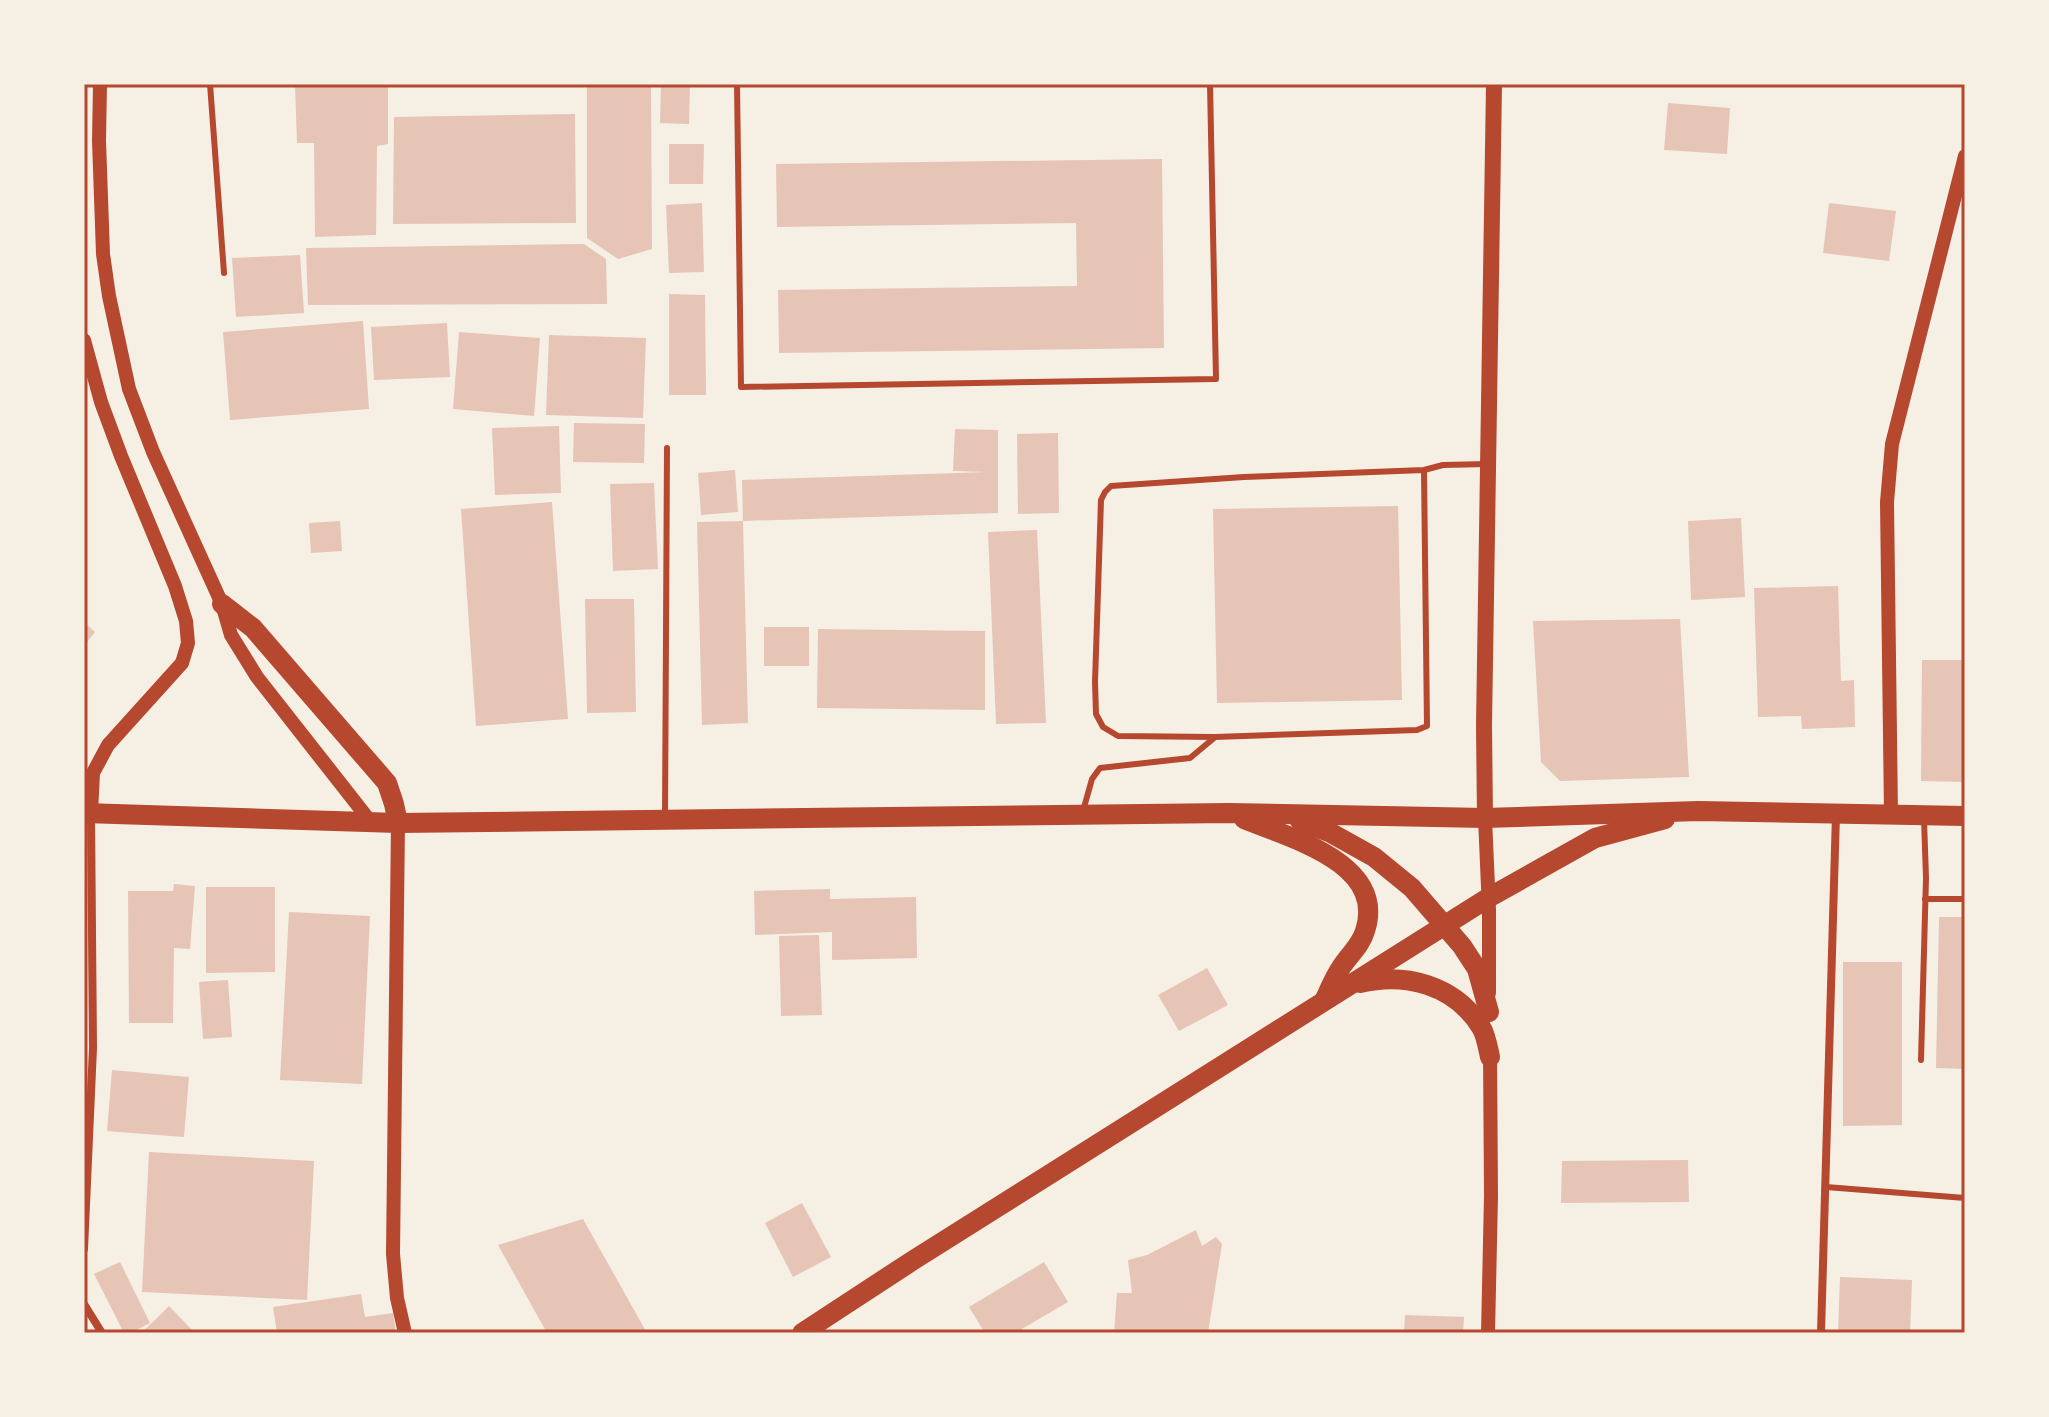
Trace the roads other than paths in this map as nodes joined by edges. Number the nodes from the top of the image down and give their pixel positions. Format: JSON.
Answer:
{"nodes":[{"id":1,"x":100,"y":84,"type":"edge"},
{"id":2,"x":210,"y":84,"type":"edge"},
{"id":3,"x":737,"y":84,"type":"edge"},
{"id":4,"x":1210,"y":84,"type":"edge"},
{"id":5,"x":1494,"y":84,"type":"edge"},
{"id":6,"x":1965,"y":156,"type":"edge"},
{"id":7,"x":224,"y":273,"type":"dead end"},
{"id":8,"x":84,"y":340,"type":"edge"},
{"id":9,"x":667,"y":448,"type":"dead end"},
{"id":10,"x":1489,"y":464,"type":"junction"},
{"id":11,"x":1424,"y":470,"type":"junction"},
{"id":12,"x":222,"y":604,"type":"junction"},
{"id":13,"x":1215,"y":737,"type":"junction"},
{"id":14,"x":1698,"y":811,"type":"junction"},
{"id":15,"x":88,"y":813,"type":"edge"},
{"id":16,"x":1229,"y":813,"type":"junction"},
{"id":17,"x":1836,"y":813,"type":"junction"},
{"id":18,"x":1082,"y":814,"type":"junction"},
{"id":19,"x":1891,"y":814,"type":"junction"},
{"id":20,"x":1285,"y":815,"type":"junction"},
{"id":21,"x":1924,"y":815,"type":"junction"},
{"id":22,"x":1965,"y":816,"type":"edge"},
{"id":23,"x":1485,"y":818,"type":"junction"},
{"id":24,"x":665,"y":820,"type":"junction"},
{"id":25,"x":370,"y":821,"type":"junction"},
{"id":26,"x":398,"y":823,"type":"junction"},
{"id":27,"x":1488,"y":898,"type":"junction"},
{"id":28,"x":1925,"y":899,"type":"junction"},
{"id":29,"x":1965,"y":899,"type":"edge"},
{"id":30,"x":1444,"y":926,"type":"junction"},
{"id":31,"x":1324,"y":1000,"type":"junction"},
{"id":32,"x":1489,"y":1012,"type":"junction"},
{"id":33,"x":1490,"y":1057,"type":"junction"},
{"id":34,"x":1921,"y":1060,"type":"dead end"},
{"id":35,"x":1826,"y":1187,"type":"junction"},
{"id":36,"x":1965,"y":1198,"type":"edge"},
{"id":37,"x":84,"y":1249,"type":"edge"},
{"id":38,"x":84,"y":1304,"type":"edge"},
{"id":39,"x":102,"y":1333,"type":"edge"},
{"id":40,"x":405,"y":1333,"type":"edge"},
{"id":41,"x":802,"y":1333,"type":"edge"},
{"id":42,"x":1488,"y":1333,"type":"edge"},
{"id":43,"x":1821,"y":1333,"type":"edge"}],
"edges":[{"from":1,"to":12,"type":"street"},
{"from":2,"to":7,"type":"lane"},
{"from":3,"to":4,"type":"lane"},
{"from":5,"to":10,"type":"main road"},
{"from":6,"to":19,"type":"street"},
{"from":8,"to":15,"type":"street"},
{"from":9,"to":24,"type":"lane"},
{"from":10,"to":11,"type":"lane"},
{"from":10,"to":23,"type":"main road"},
{"from":11,"to":13,"type":"lane"},
{"from":11,"to":13,"type":"lane"},
{"from":12,"to":25,"type":"street"},
{"from":12,"to":26,"type":"main road"},
{"from":13,"to":18,"type":"lane"},
{"from":14,"to":17,"type":"main road"},
{"from":14,"to":23,"type":"main road"},
{"from":14,"to":27,"type":"main road"},
{"from":15,"to":25,"type":"main road"},
{"from":15,"to":37,"type":"street"},
{"from":16,"to":18,"type":"main road"},
{"from":16,"to":20,"type":"main road"},
{"from":16,"to":31,"type":"main road"},
{"from":17,"to":19,"type":"main road"},
{"from":17,"to":35,"type":"street"},
{"from":18,"to":24,"type":"main road"},
{"from":19,"to":21,"type":"main road"},
{"from":20,"to":23,"type":"main road"},
{"from":20,"to":30,"type":"main road"},
{"from":21,"to":22,"type":"main road"},
{"from":21,"to":28,"type":"lane"},
{"from":23,"to":27,"type":"street"},
{"from":24,"to":26,"type":"main road"},
{"from":25,"to":26,"type":"main road"},
{"from":26,"to":40,"type":"street"},
{"from":27,"to":30,"type":"main road"},
{"from":27,"to":32,"type":"street"},
{"from":28,"to":29,"type":"lane"},
{"from":28,"to":34,"type":"lane"},
{"from":30,"to":31,"type":"main road"},
{"from":30,"to":32,"type":"main road"},
{"from":31,"to":33,"type":"main road"},
{"from":31,"to":41,"type":"main road"},
{"from":32,"to":33,"type":"street"},
{"from":33,"to":42,"type":"street"},
{"from":35,"to":36,"type":"lane"},
{"from":35,"to":43,"type":"street"},
{"from":38,"to":39,"type":"street"}]}
